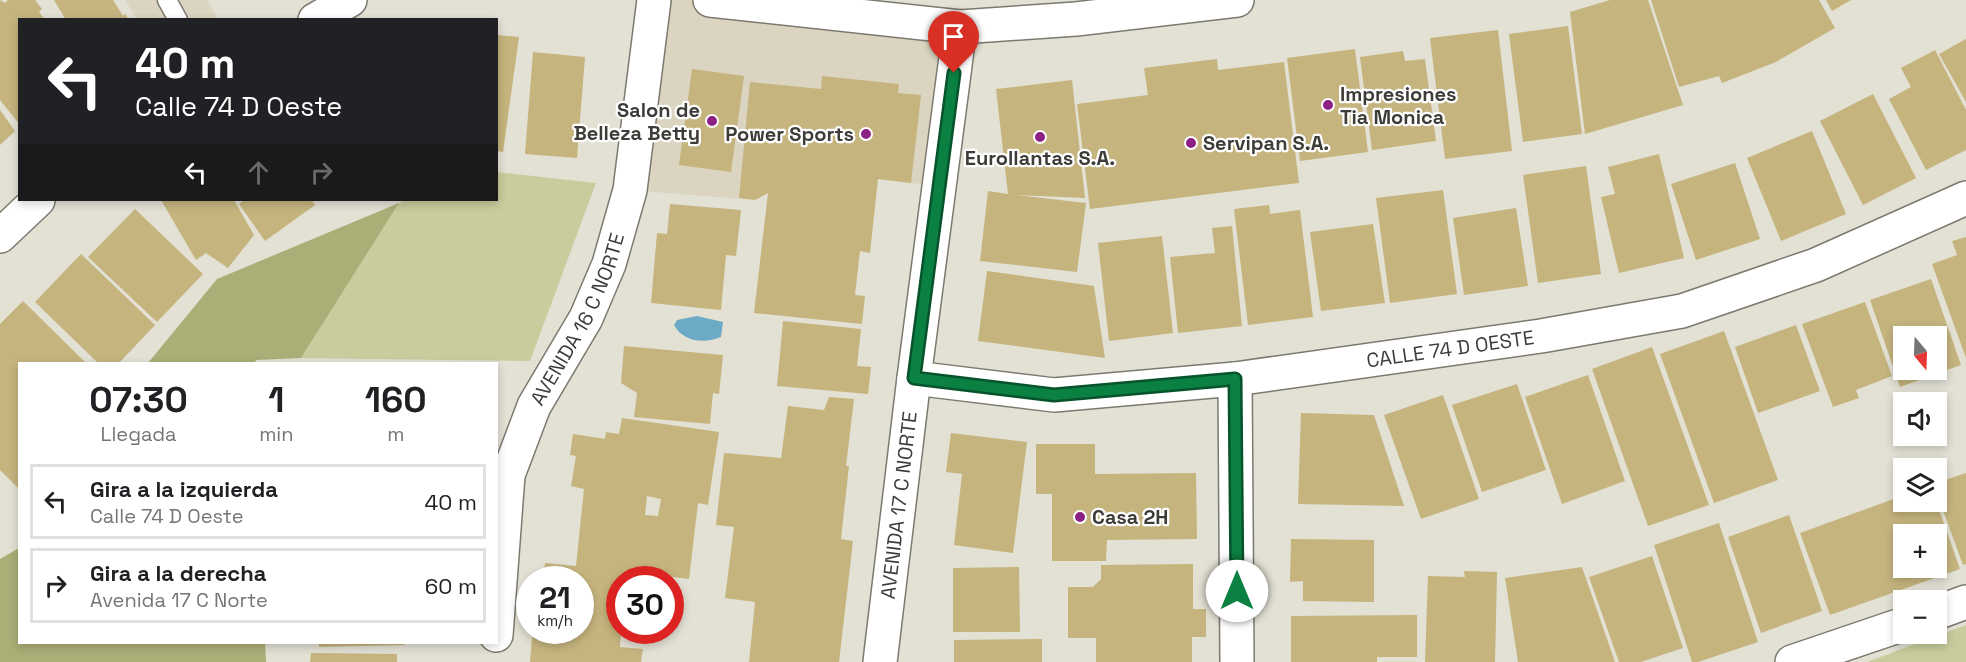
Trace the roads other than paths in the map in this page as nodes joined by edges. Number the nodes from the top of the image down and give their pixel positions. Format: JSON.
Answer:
{"nodes":[{"id":1,"x":167,"y":0,"type":"edge"},
{"id":2,"x":350,"y":0,"type":"edge"},
{"id":3,"x":654,"y":0,"type":"edge"},
{"id":4,"x":710,"y":0,"type":"edge"},
{"id":5,"x":1237,"y":0,"type":"edge"},
{"id":6,"x":177,"y":18,"type":"edge"},
{"id":7,"x":318,"y":18,"type":"edge"},
{"id":8,"x":960,"y":27,"type":"junction"},
{"id":9,"x":1966,"y":198,"type":"edge"},
{"id":10,"x":37,"y":201,"type":"edge"},
{"id":11,"x":0,"y":236,"type":"edge"},
{"id":12,"x":914,"y":378,"type":"junction"},
{"id":13,"x":1235,"y":379,"type":"junction"},
{"id":14,"x":1966,"y":602,"type":"edge"},
{"id":15,"x":498,"y":608,"type":"edge"},
{"id":16,"x":1947,"y":609,"type":"edge"},
{"id":17,"x":1893,"y":628,"type":"edge"},
{"id":18,"x":496,"y":644,"type":"edge"},
{"id":19,"x":495,"y":662,"type":"edge"},
{"id":20,"x":880,"y":662,"type":"edge"},
{"id":21,"x":1238,"y":662,"type":"edge"},
{"id":22,"x":1792,"y":662,"type":"edge"}],
"edges":[{"from":1,"to":6,"type":"lane"},
{"from":2,"to":7,"type":"street"},
{"from":3,"to":15,"type":"street","name":"AVENIDA 16 C NORTE"},
{"from":4,"to":8,"type":"street"},
{"from":5,"to":8,"type":"street"},
{"from":8,"to":12,"type":"street","name":"AVENIDA 17 C NORTE"},
{"from":9,"to":13,"type":"street","name":"CALLE 74 D OESTE"},
{"from":10,"to":11,"type":"street"},
{"from":12,"to":13,"type":"street","name":"CALLE 74 D OESTE"},
{"from":12,"to":20,"type":"street","name":"AVENIDA 17 C NORTE"},
{"from":13,"to":21,"type":"street"},
{"from":14,"to":16,"type":"street"},
{"from":17,"to":22,"type":"street"},
{"from":18,"to":19,"type":"street"}]}
